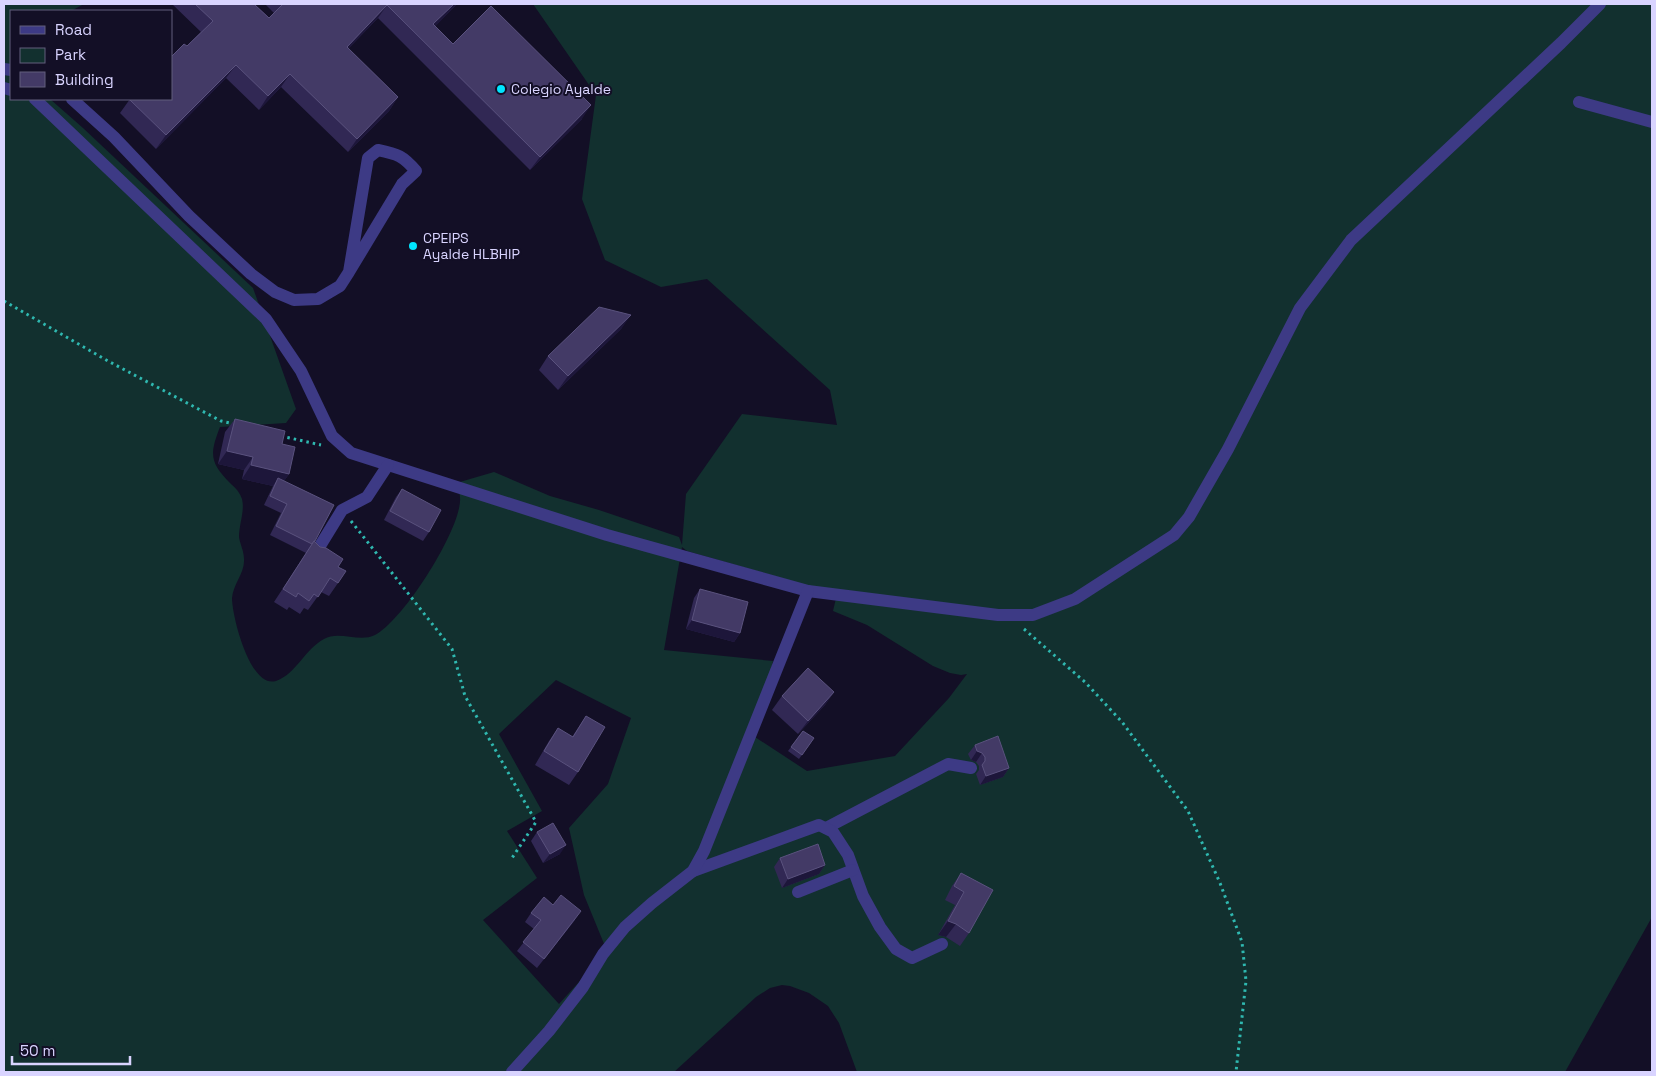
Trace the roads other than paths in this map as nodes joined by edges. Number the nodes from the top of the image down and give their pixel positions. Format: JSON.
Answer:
{"nodes":[{"id":1,"x":1600,"y":4,"type":"edge"},
{"id":2,"x":36,"y":100,"type":"edge"},
{"id":3,"x":73,"y":100,"type":"edge"},
{"id":4,"x":1579,"y":102,"type":"dead end"},
{"id":5,"x":1652,"y":122,"type":"edge"},
{"id":6,"x":349,"y":272,"type":"junction"},
{"id":7,"x":388,"y":465,"type":"junction"},
{"id":8,"x":316,"y":554,"type":"edge"},
{"id":9,"x":808,"y":591,"type":"junction"},
{"id":10,"x":971,"y":768,"type":"dead end"},
{"id":11,"x":826,"y":828,"type":"junction"},
{"id":12,"x":854,"y":870,"type":"junction"},
{"id":13,"x":693,"y":871,"type":"junction"},
{"id":14,"x":798,"y":892,"type":"dead end"},
{"id":15,"x":942,"y":944,"type":"dead end"},
{"id":16,"x":512,"y":1072,"type":"edge"}],
"edges":[{"from":1,"to":9,"type":"street"},
{"from":2,"to":7,"type":"street"},
{"from":3,"to":6,"type":"street"},
{"from":4,"to":5,"type":"street"},
{"from":6,"to":6,"type":"street"},
{"from":7,"to":8,"type":"street"},
{"from":7,"to":9,"type":"street"},
{"from":9,"to":13,"type":"street"},
{"from":10,"to":11,"type":"street"},
{"from":11,"to":12,"type":"street"},
{"from":11,"to":13,"type":"street"},
{"from":12,"to":14,"type":"street"},
{"from":12,"to":15,"type":"street"},
{"from":13,"to":16,"type":"street"}]}
